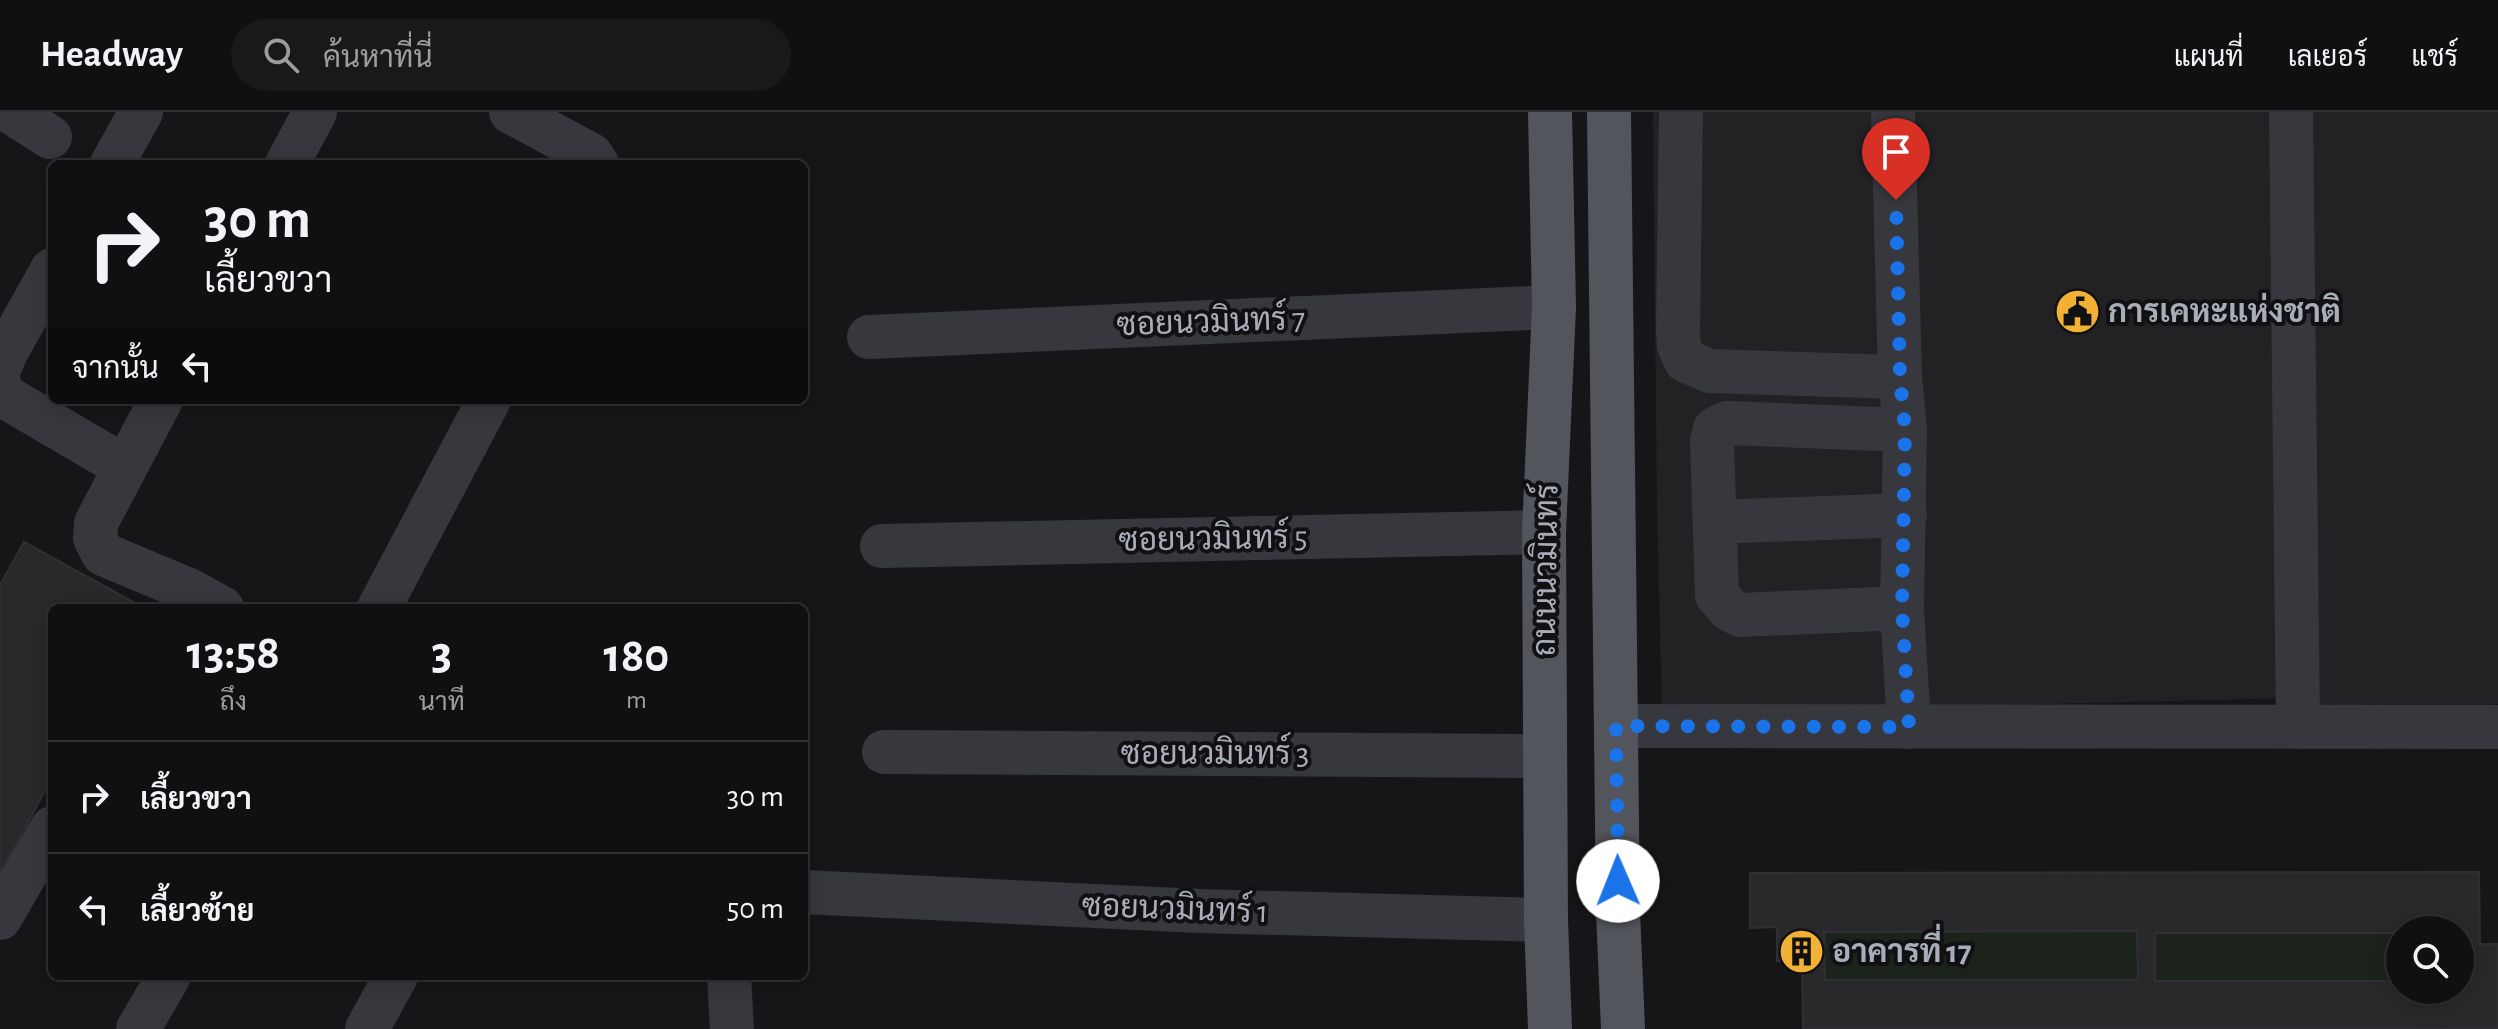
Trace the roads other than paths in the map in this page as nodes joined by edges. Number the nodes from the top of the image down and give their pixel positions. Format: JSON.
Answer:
{"nodes":[{"id":1,"x":11,"y":112,"type":"edge"},
{"id":2,"x":141,"y":112,"type":"edge"},
{"id":3,"x":315,"y":112,"type":"edge"},
{"id":4,"x":511,"y":112,"type":"edge"},
{"id":5,"x":1550,"y":112,"type":"edge"},
{"id":6,"x":1609,"y":112,"type":"edge"},
{"id":7,"x":1681,"y":112,"type":"edge"},
{"id":8,"x":1893,"y":112,"type":"edge"},
{"id":9,"x":2291,"y":112,"type":"edge"},
{"id":10,"x":50,"y":137,"type":"dead end"},
{"id":11,"x":114,"y":160,"type":"edge"},
{"id":12,"x":289,"y":160,"type":"edge"},
{"id":13,"x":594,"y":160,"type":"edge"},
{"id":14,"x":48,"y":277,"type":"edge"},
{"id":15,"x":1554,"y":307,"type":"junction"},
{"id":16,"x":869,"y":337,"type":"dead end"},
{"id":17,"x":0,"y":367,"type":"edge"},
{"id":18,"x":1900,"y":377,"type":"junction"},
{"id":19,"x":0,"y":386,"type":"edge"},
{"id":20,"x":159,"y":404,"type":"edge"},
{"id":21,"x":487,"y":404,"type":"edge"},
{"id":22,"x":1905,"y":430,"type":"junction"},
{"id":23,"x":125,"y":467,"type":"junction"},
{"id":24,"x":1905,"y":515,"type":"junction"},
{"id":25,"x":1715,"y":522,"type":"junction"},
{"id":26,"x":1544,"y":532,"type":"junction"},
{"id":27,"x":882,"y":546,"type":"dead end"},
{"id":28,"x":197,"y":602,"type":"edge"},
{"id":29,"x":381,"y":604,"type":"edge"},
{"id":30,"x":1902,"y":608,"type":"junction"},
{"id":31,"x":1616,"y":726,"type":"junction"},
{"id":32,"x":1909,"y":727,"type":"junction"},
{"id":33,"x":2298,"y":727,"type":"junction"},
{"id":34,"x":2498,"y":727,"type":"edge"},
{"id":35,"x":884,"y":752,"type":"dead end"},
{"id":36,"x":1545,"y":756,"type":"junction"},
{"id":37,"x":48,"y":835,"type":"edge"},
{"id":38,"x":808,"y":892,"type":"edge"},
{"id":39,"x":0,"y":918,"type":"edge"},
{"id":40,"x":1546,"y":920,"type":"junction"},
{"id":41,"x":167,"y":980,"type":"edge"},
{"id":42,"x":394,"y":980,"type":"edge"},
{"id":43,"x":729,"y":980,"type":"edge"},
{"id":44,"x":138,"y":1029,"type":"edge"},
{"id":45,"x":367,"y":1029,"type":"edge"},
{"id":46,"x":732,"y":1029,"type":"edge"},
{"id":47,"x":1550,"y":1029,"type":"edge"},
{"id":48,"x":1623,"y":1029,"type":"edge"}],
"edges":[{"from":1,"to":10,"type":"street"},
{"from":2,"to":11,"type":"street"},
{"from":3,"to":12,"type":"street"},
{"from":4,"to":13,"type":"street"},
{"from":5,"to":15,"type":"main road","name":"ถนนนวมินทร์"},
{"from":6,"to":31,"type":"main road","name":"ถนนนวมินทร์"},
{"from":7,"to":18,"type":"street"},
{"from":8,"to":18,"type":"street"},
{"from":9,"to":33,"type":"street"},
{"from":14,"to":17,"type":"street"},
{"from":15,"to":16,"type":"street","name":"ซอยนวมินทร์ 7"},
{"from":15,"to":26,"type":"main road","name":"ถนนนวมินทร์"},
{"from":18,"to":22,"type":"street"},
{"from":19,"to":23,"type":"street"},
{"from":20,"to":23,"type":"street"},
{"from":21,"to":29,"type":"street"},
{"from":22,"to":24,"type":"street"},
{"from":22,"to":25,"type":"street"},
{"from":23,"to":28,"type":"street"},
{"from":24,"to":25,"type":"street"},
{"from":24,"to":30,"type":"street"},
{"from":25,"to":30,"type":"street"},
{"from":26,"to":27,"type":"street","name":"ซอยนวมินทร์ 5"},
{"from":26,"to":36,"type":"main road","name":"ถนนนวมินทร์"},
{"from":30,"to":32,"type":"street"},
{"from":31,"to":32,"type":"street"},
{"from":31,"to":48,"type":"main road","name":"ถนนนวมินทร์"},
{"from":32,"to":33,"type":"street"},
{"from":33,"to":34,"type":"street"},
{"from":35,"to":36,"type":"street","name":"ซอยนวมินทร์ 3"},
{"from":36,"to":40,"type":"main road","name":"ถนนนวมินทร์"},
{"from":37,"to":39,"type":"street"},
{"from":38,"to":40,"type":"street","name":"ซอยนวมินทร์ 1"},
{"from":40,"to":47,"type":"main road","name":"ถนนนวมินทร์"},
{"from":41,"to":44,"type":"street"},
{"from":42,"to":45,"type":"street"},
{"from":43,"to":46,"type":"street"}]}
